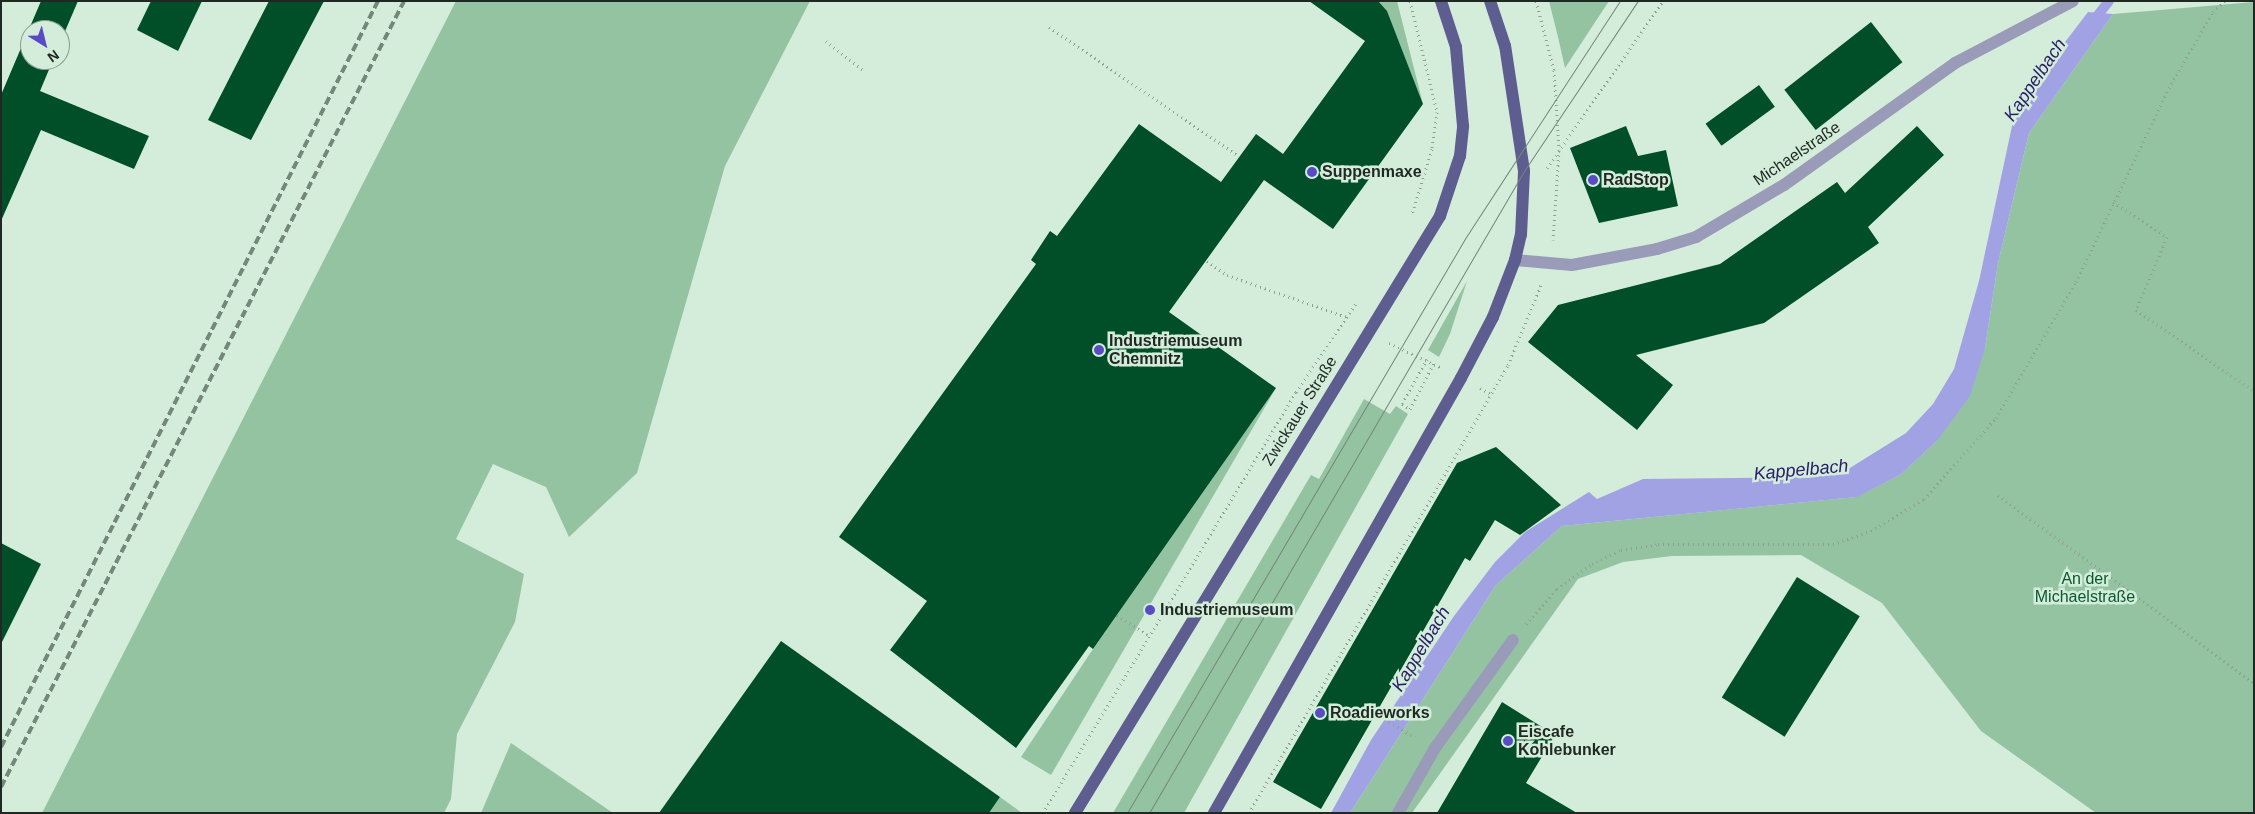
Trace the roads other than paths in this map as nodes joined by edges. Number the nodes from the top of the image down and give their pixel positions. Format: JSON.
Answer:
{"nodes":[{"id":1,"x":1441,"y":1,"type":"edge"},
{"id":2,"x":1490,"y":1,"type":"edge"},
{"id":3,"x":2073,"y":1,"type":"edge"},
{"id":4,"x":1515,"y":260,"type":"junction"},
{"id":5,"x":1513,"y":640,"type":"road end"},
{"id":6,"x":1075,"y":813,"type":"edge"},
{"id":7,"x":1214,"y":813,"type":"edge"},
{"id":8,"x":1398,"y":813,"type":"edge"}],
"edges":[{"from":1,"to":6,"type":"main road","name":"Zwickauer Straße"},
{"from":2,"to":4,"type":"main road"},
{"from":3,"to":4,"type":"street","name":"Michaelstraße"},
{"from":4,"to":7,"type":"main road"},
{"from":5,"to":8,"type":"street"}]}
